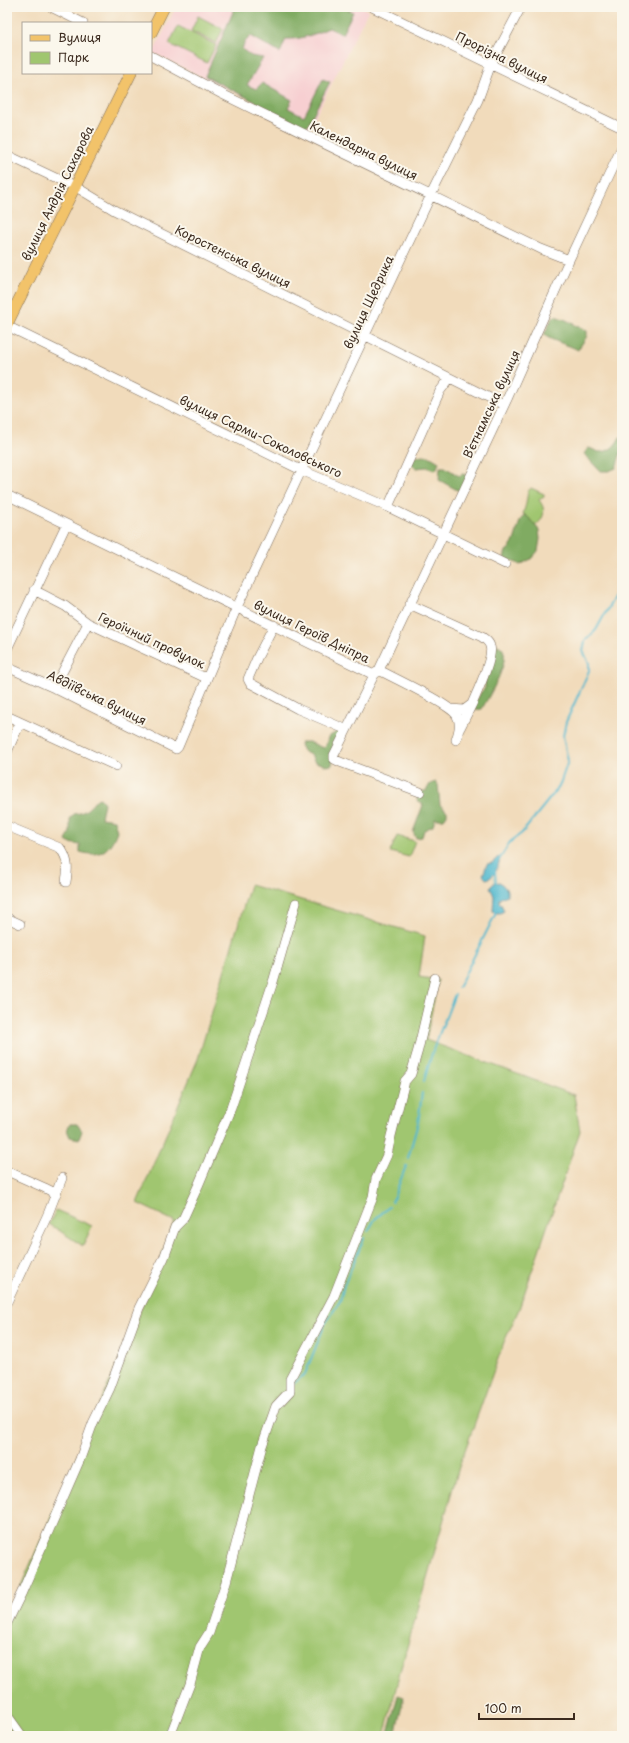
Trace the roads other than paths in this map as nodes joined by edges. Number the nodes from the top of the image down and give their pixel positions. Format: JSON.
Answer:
{"nodes":[{"id":1,"x":51,"y":7,"type":"edge"},
{"id":2,"x":164,"y":7,"type":"edge"},
{"id":3,"x":372,"y":7,"type":"edge"},
{"id":4,"x":520,"y":7,"type":"edge"},
{"id":5,"x":81,"y":22,"type":"edge"},
{"id":6,"x":152,"y":31,"type":"edge"},
{"id":7,"x":152,"y":57,"type":"edge"},
{"id":8,"x":492,"y":64,"type":"junction"},
{"id":9,"x":131,"y":74,"type":"edge"},
{"id":10,"x":622,"y":128,"type":"edge"},
{"id":11,"x":622,"y":147,"type":"edge"},
{"id":12,"x":7,"y":155,"type":"edge"},
{"id":13,"x":74,"y":188,"type":"junction"},
{"id":14,"x":431,"y":195,"type":"junction"},
{"id":15,"x":569,"y":260,"type":"junction"},
{"id":16,"x":7,"y":325,"type":"edge"},
{"id":17,"x":366,"y":335,"type":"junction"},
{"id":18,"x":450,"y":378,"type":"junction"},
{"id":19,"x":504,"y":405,"type":"junction"},
{"id":20,"x":301,"y":470,"type":"junction"},
{"id":21,"x":7,"y":495,"type":"edge"},
{"id":22,"x":388,"y":507,"type":"junction"},
{"id":23,"x":66,"y":525,"type":"junction"},
{"id":24,"x":442,"y":534,"type":"junction"},
{"id":25,"x":505,"y":564,"type":"dead end"},
{"id":26,"x":34,"y":590,"type":"junction"},
{"id":27,"x":409,"y":604,"type":"junction"},
{"id":28,"x":237,"y":607,"type":"junction"},
{"id":29,"x":88,"y":623,"type":"junction"},
{"id":30,"x":274,"y":625,"type":"junction"},
{"id":31,"x":7,"y":649,"type":"edge"},
{"id":32,"x":7,"y":667,"type":"edge"},
{"id":33,"x":376,"y":673,"type":"junction"},
{"id":34,"x":206,"y":678,"type":"junction"},
{"id":35,"x":54,"y":688,"type":"junction"},
{"id":36,"x":472,"y":704,"type":"junction"},
{"id":37,"x":450,"y":709,"type":"junction"},
{"id":38,"x":7,"y":716,"type":"edge"},
{"id":39,"x":20,"y":722,"type":"junction"},
{"id":40,"x":460,"y":728,"type":"junction"},
{"id":41,"x":345,"y":729,"type":"junction"},
{"id":42,"x":456,"y":740,"type":"dead end"},
{"id":43,"x":176,"y":749,"type":"joint"},
{"id":44,"x":7,"y":752,"type":"edge"},
{"id":45,"x":116,"y":766,"type":"dead end"},
{"id":46,"x":420,"y":792,"type":"dead end"},
{"id":47,"x":7,"y":826,"type":"edge"},
{"id":48,"x":66,"y":882,"type":"dead end"},
{"id":49,"x":296,"y":903,"type":"dead end"},
{"id":50,"x":7,"y":918,"type":"edge"},
{"id":51,"x":20,"y":924,"type":"dead end"},
{"id":52,"x":435,"y":978,"type":"dead end"},
{"id":53,"x":7,"y":1171,"type":"edge"},
{"id":54,"x":62,"y":1178,"type":"dead end"},
{"id":55,"x":54,"y":1196,"type":"junction"},
{"id":56,"x":7,"y":1302,"type":"edge"},
{"id":57,"x":7,"y":1623,"type":"edge"},
{"id":58,"x":7,"y":1715,"type":"edge"},
{"id":59,"x":22,"y":1736,"type":"edge"},
{"id":60,"x":170,"y":1736,"type":"edge"}],
"edges":[{"from":1,"to":5,"type":"street"},
{"from":2,"to":6,"type":"main road"},
{"from":3,"to":8,"type":"street","name":"Прорізна вулиця"},
{"from":4,"to":8,"type":"street","name":"вулиця Щедрика"},
{"from":7,"to":14,"type":"street","name":"Календарна вулиця"},
{"from":8,"to":10,"type":"street","name":"Прорізна вулиця"},
{"from":8,"to":14,"type":"street","name":"вулиця Щедрика"},
{"from":9,"to":13,"type":"main road","name":"вулиця Андрія Сахарова"},
{"from":11,"to":15,"type":"street","name":"Вʼєтнамська вулиця"},
{"from":12,"to":13,"type":"street","name":"Коростенська вулиця"},
{"from":13,"to":16,"type":"main road","name":"вулиця Андрія Сахарова"},
{"from":13,"to":17,"type":"street","name":"Коростенська вулиця"},
{"from":14,"to":15,"type":"street","name":"Календарна вулиця"},
{"from":14,"to":17,"type":"street","name":"вулиця Щедрика"},
{"from":15,"to":19,"type":"street","name":"Вʼєтнамська вулиця"},
{"from":16,"to":20,"type":"street","name":"вулиця Сарми-Соколовського"},
{"from":17,"to":18,"type":"street","name":"Коростенська вулиця"},
{"from":17,"to":20,"type":"street","name":"вулиця Щедрика"},
{"from":18,"to":19,"type":"street","name":"Коростенська вулиця"},
{"from":18,"to":22,"type":"street"},
{"from":19,"to":24,"type":"street","name":"Вʼєтнамська вулиця"},
{"from":20,"to":22,"type":"street","name":"вулиця Сарми-Соколовського"},
{"from":20,"to":28,"type":"street","name":"вулиця Щедрика"},
{"from":21,"to":23,"type":"street","name":"вулиця Героїв Дніпра"},
{"from":22,"to":24,"type":"street","name":"вулиця Сарми-Соколовського"},
{"from":23,"to":26,"type":"street"},
{"from":23,"to":28,"type":"street","name":"вулиця Героїв Дніпра"},
{"from":24,"to":25,"type":"street","name":"вулиця Сарми-Соколовського"},
{"from":24,"to":27,"type":"street","name":"Вʼєтнамська вулиця"},
{"from":26,"to":29,"type":"street","name":"Героїчний провулок"},
{"from":26,"to":31,"type":"street"},
{"from":27,"to":33,"type":"street","name":"Вʼєтнамська вулиця"},
{"from":27,"to":36,"type":"street"},
{"from":28,"to":30,"type":"street","name":"вулиця Героїв Дніпра"},
{"from":28,"to":34,"type":"street","name":"вулиця Героїв Дніпра"},
{"from":29,"to":34,"type":"street","name":"Героїчний провулок"},
{"from":29,"to":35,"type":"street"},
{"from":30,"to":33,"type":"street","name":"вулиця Героїв Дніпра"},
{"from":30,"to":41,"type":"street"},
{"from":32,"to":35,"type":"street","name":"Авдіївська вулиця"},
{"from":33,"to":37,"type":"street","name":"вулиця Героїв Дніпра"},
{"from":33,"to":41,"type":"street","name":"Вʼєтнамська вулиця"},
{"from":34,"to":43,"type":"street","name":"вулиця Героїв Дніпра"},
{"from":35,"to":43,"type":"street","name":"Авдіївська вулиця"},
{"from":36,"to":37,"type":"street"},
{"from":36,"to":40,"type":"street"},
{"from":37,"to":40,"type":"street"},
{"from":38,"to":39,"type":"street"},
{"from":39,"to":44,"type":"street"},
{"from":39,"to":45,"type":"street"},
{"from":40,"to":42,"type":"street"},
{"from":41,"to":46,"type":"street","name":"Вʼєтнамська вулиця"},
{"from":47,"to":48,"type":"street"},
{"from":49,"to":57,"type":"street"},
{"from":50,"to":51,"type":"street"},
{"from":52,"to":60,"type":"street"},
{"from":53,"to":55,"type":"street"},
{"from":54,"to":55,"type":"street"},
{"from":55,"to":56,"type":"street"},
{"from":58,"to":59,"type":"street"}]}
